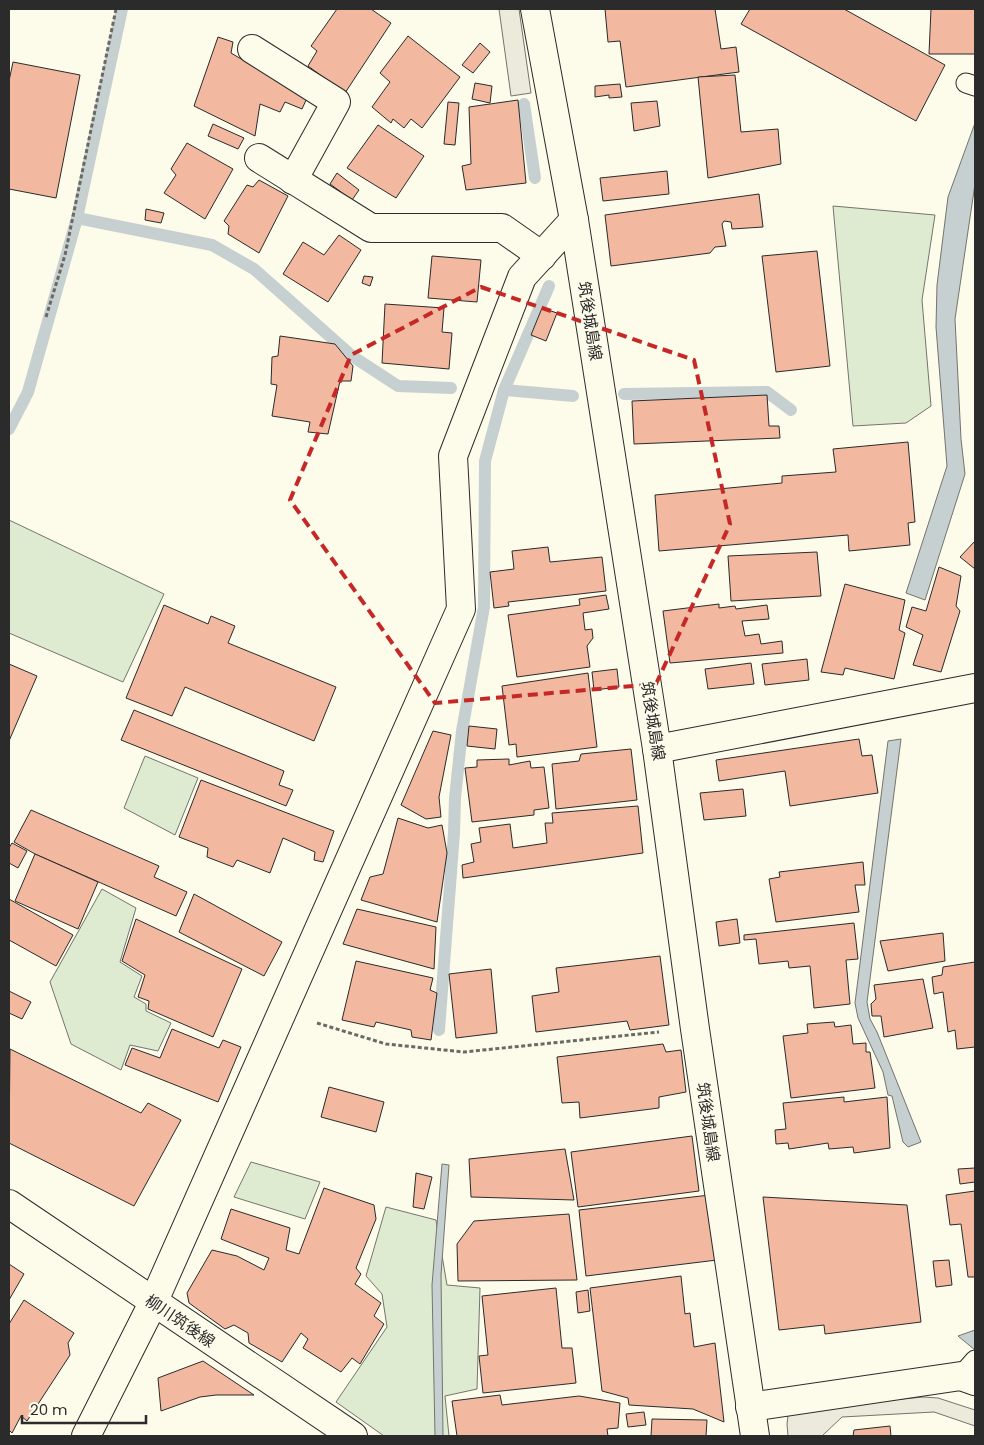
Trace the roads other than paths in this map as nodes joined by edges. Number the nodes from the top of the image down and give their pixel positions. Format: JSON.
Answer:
{"nodes":[{"id":1,"x":535,"y":9,"type":"edge"},
{"id":2,"x":252,"y":49,"type":"dead end"},
{"id":3,"x":259,"y":158,"type":"dead end"},
{"id":4,"x":293,"y":180,"type":"junction"},
{"id":5,"x":574,"y":220,"type":"junction"},
{"id":6,"x":542,"y":256,"type":"junction"},
{"id":7,"x":975,"y":688,"type":"edge"},
{"id":8,"x":657,"y":748,"type":"junction"},
{"id":9,"x":9,"y":1204,"type":"edge"},
{"id":10,"x":153,"y":1302,"type":"junction"},
{"id":11,"x":971,"y":1373,"type":"edge"},
{"id":12,"x":750,"y":1407,"type":"junction"},
{"id":13,"x":86,"y":1436,"type":"edge"},
{"id":14,"x":353,"y":1436,"type":"edge"},
{"id":15,"x":755,"y":1436,"type":"edge"}],
"edges":[{"from":1,"to":5,"type":"street","name":"筑後城島線"},
{"from":2,"to":4,"type":"street"},
{"from":3,"to":4,"type":"street"},
{"from":4,"to":6,"type":"street"},
{"from":5,"to":6,"type":"street"},
{"from":5,"to":8,"type":"street","name":"筑後城島線"},
{"from":6,"to":10,"type":"street"},
{"from":7,"to":8,"type":"street"},
{"from":8,"to":12,"type":"street","name":"筑後城島線"},
{"from":9,"to":10,"type":"street","name":"柳川筑後線"},
{"from":10,"to":13,"type":"street"},
{"from":10,"to":14,"type":"street","name":"柳川筑後線"},
{"from":11,"to":12,"type":"street"},
{"from":12,"to":15,"type":"street","name":"筑後城島線"}]}
